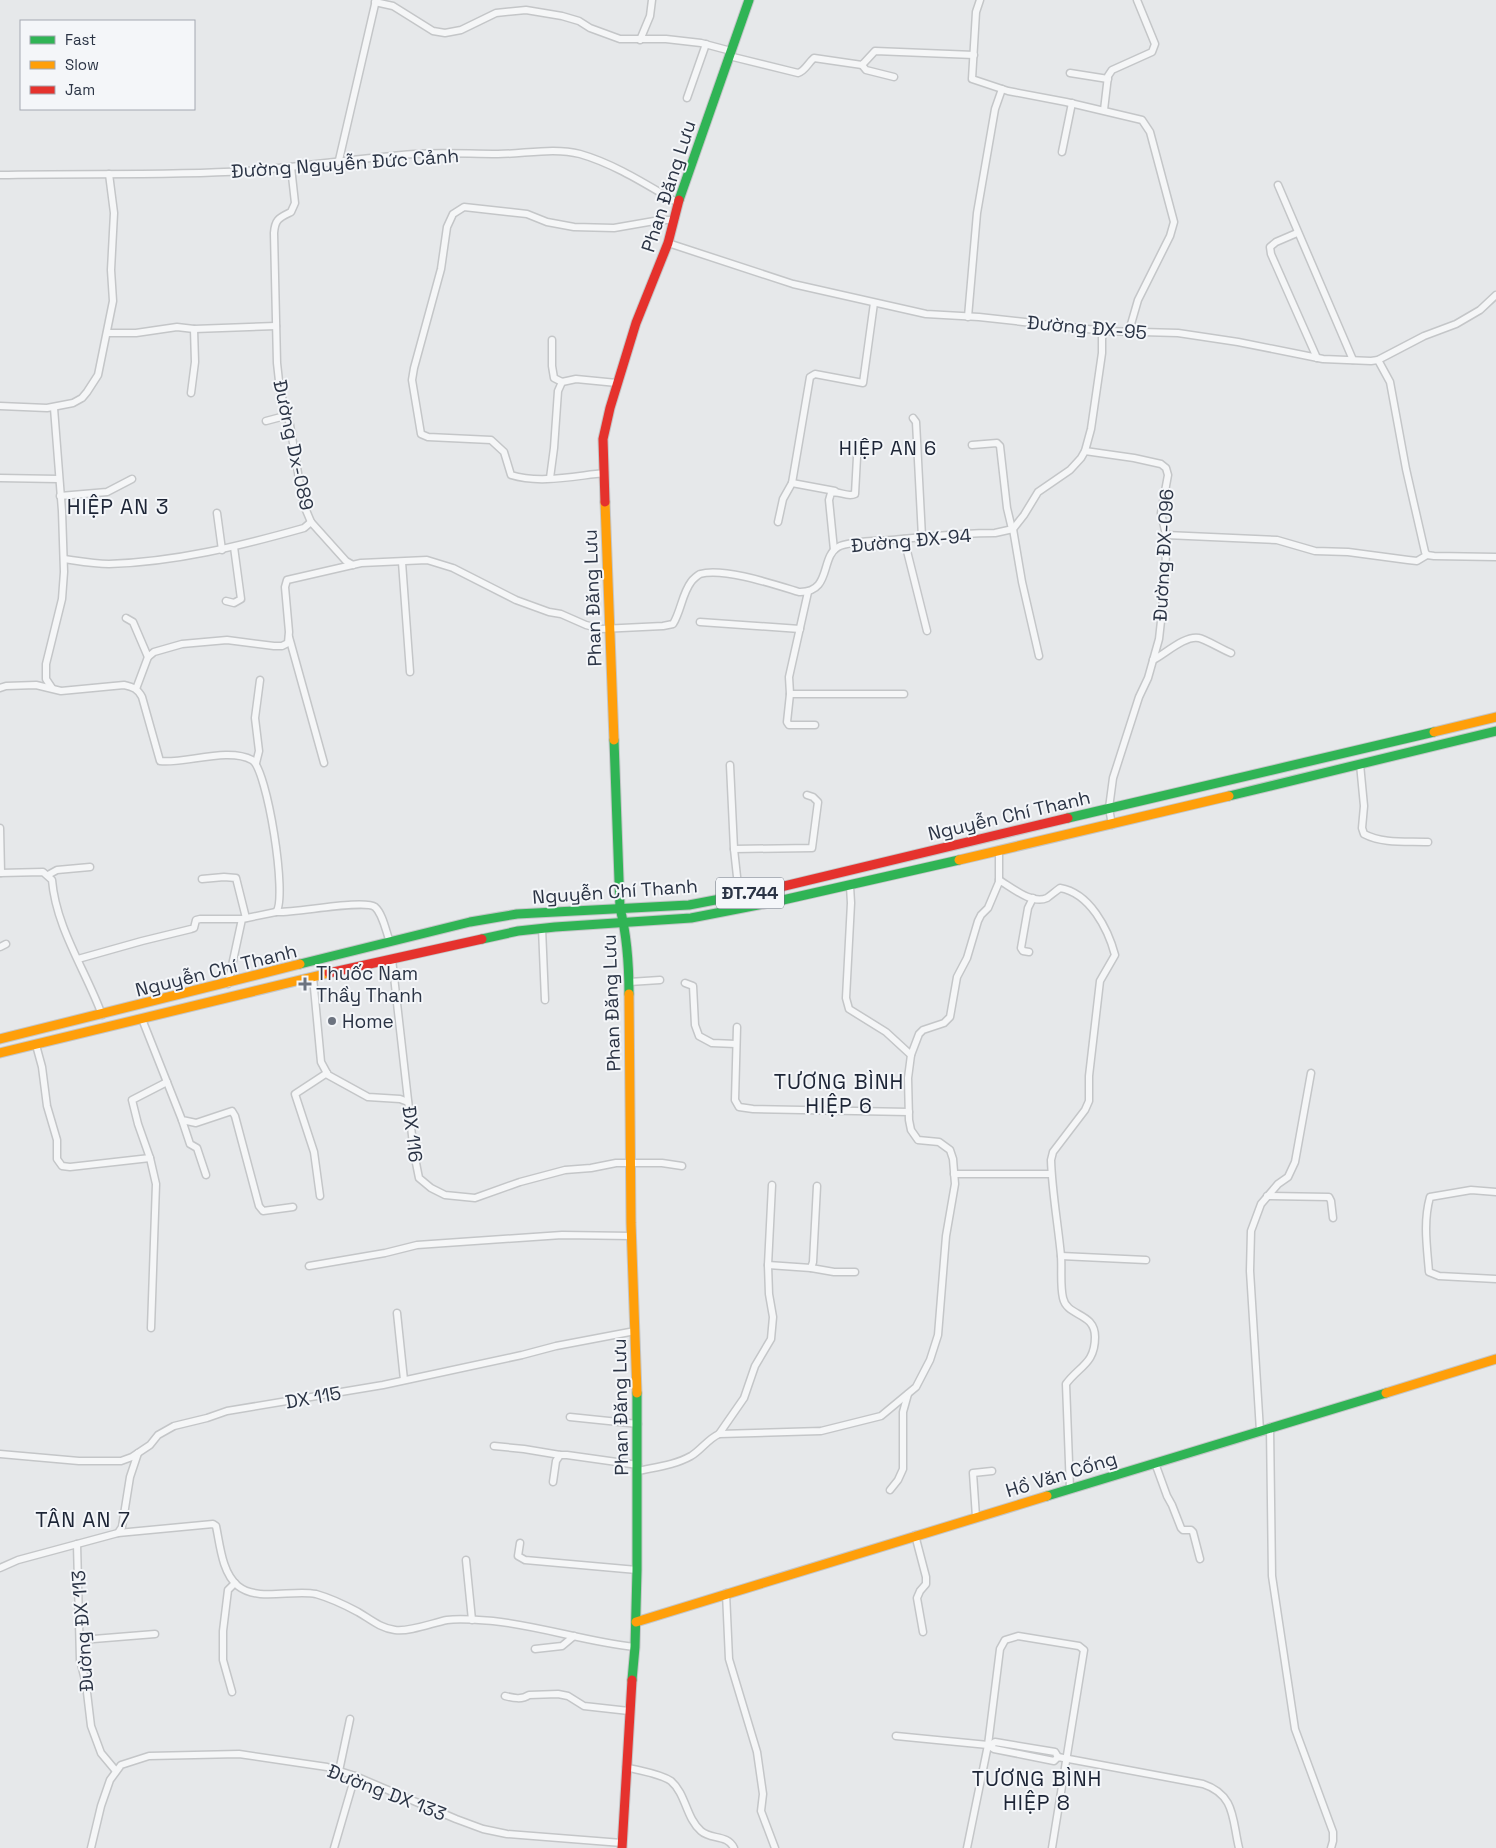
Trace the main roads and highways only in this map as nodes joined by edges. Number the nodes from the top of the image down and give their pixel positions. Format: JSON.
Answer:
{"nodes":[{"id":1,"x":749,"y":0,"type":"edge"},
{"id":2,"x":1496,"y":717,"type":"edge"},
{"id":3,"x":1496,"y":731,"type":"edge"},
{"id":4,"x":847,"y":871,"type":"junction"},
{"id":5,"x":850,"y":886,"type":"junction"},
{"id":6,"x":620,"y":908,"type":"junction"},
{"id":7,"x":624,"y":924,"type":"junction"},
{"id":8,"x":228,"y":984,"type":"junction"},
{"id":9,"x":232,"y":998,"type":"junction"},
{"id":10,"x":0,"y":1040,"type":"edge"},
{"id":11,"x":0,"y":1053,"type":"edge"},
{"id":12,"x":1496,"y":1359,"type":"edge"},
{"id":13,"x":636,"y":1622,"type":"junction"},
{"id":14,"x":622,"y":1846,"type":"edge"}],
"edges":[{"from":1,"to":6,"type":"main road","name":"Phan Đăng Lưu"},
{"from":2,"to":4,"type":"main road","name":"Nguyễn Chí Thanh","number":"ĐT.744"},
{"from":3,"to":5,"type":"main road","name":"Nguyễn Chí Thanh","number":"ĐT.744"},
{"from":4,"to":5,"type":"main road"},
{"from":4,"to":6,"type":"main road","name":"Nguyễn Chí Thanh","number":"ĐT.744"},
{"from":5,"to":7,"type":"main road","name":"Nguyễn Chí Thanh","number":"ĐT.744"},
{"from":6,"to":7,"type":"main road","name":"Phan Đăng Lưu"},
{"from":6,"to":8,"type":"main road","name":"Nguyễn Chí Thanh","number":"ĐT.744"},
{"from":7,"to":9,"type":"main road","name":"Nguyễn Chí Thanh","number":"ĐT.744"},
{"from":7,"to":13,"type":"main road","name":"Phan Đăng Lưu"},
{"from":8,"to":9,"type":"main road"},
{"from":8,"to":10,"type":"main road","name":"Nguyễn Chí Thanh","number":"ĐT.744"},
{"from":9,"to":11,"type":"main road","name":"Nguyễn Chí Thanh","number":"ĐT.744"},
{"from":12,"to":13,"type":"main road","name":"Hồ Văn Cống"},
{"from":13,"to":14,"type":"main road","name":"Phan Đăng Lưu"}]}
